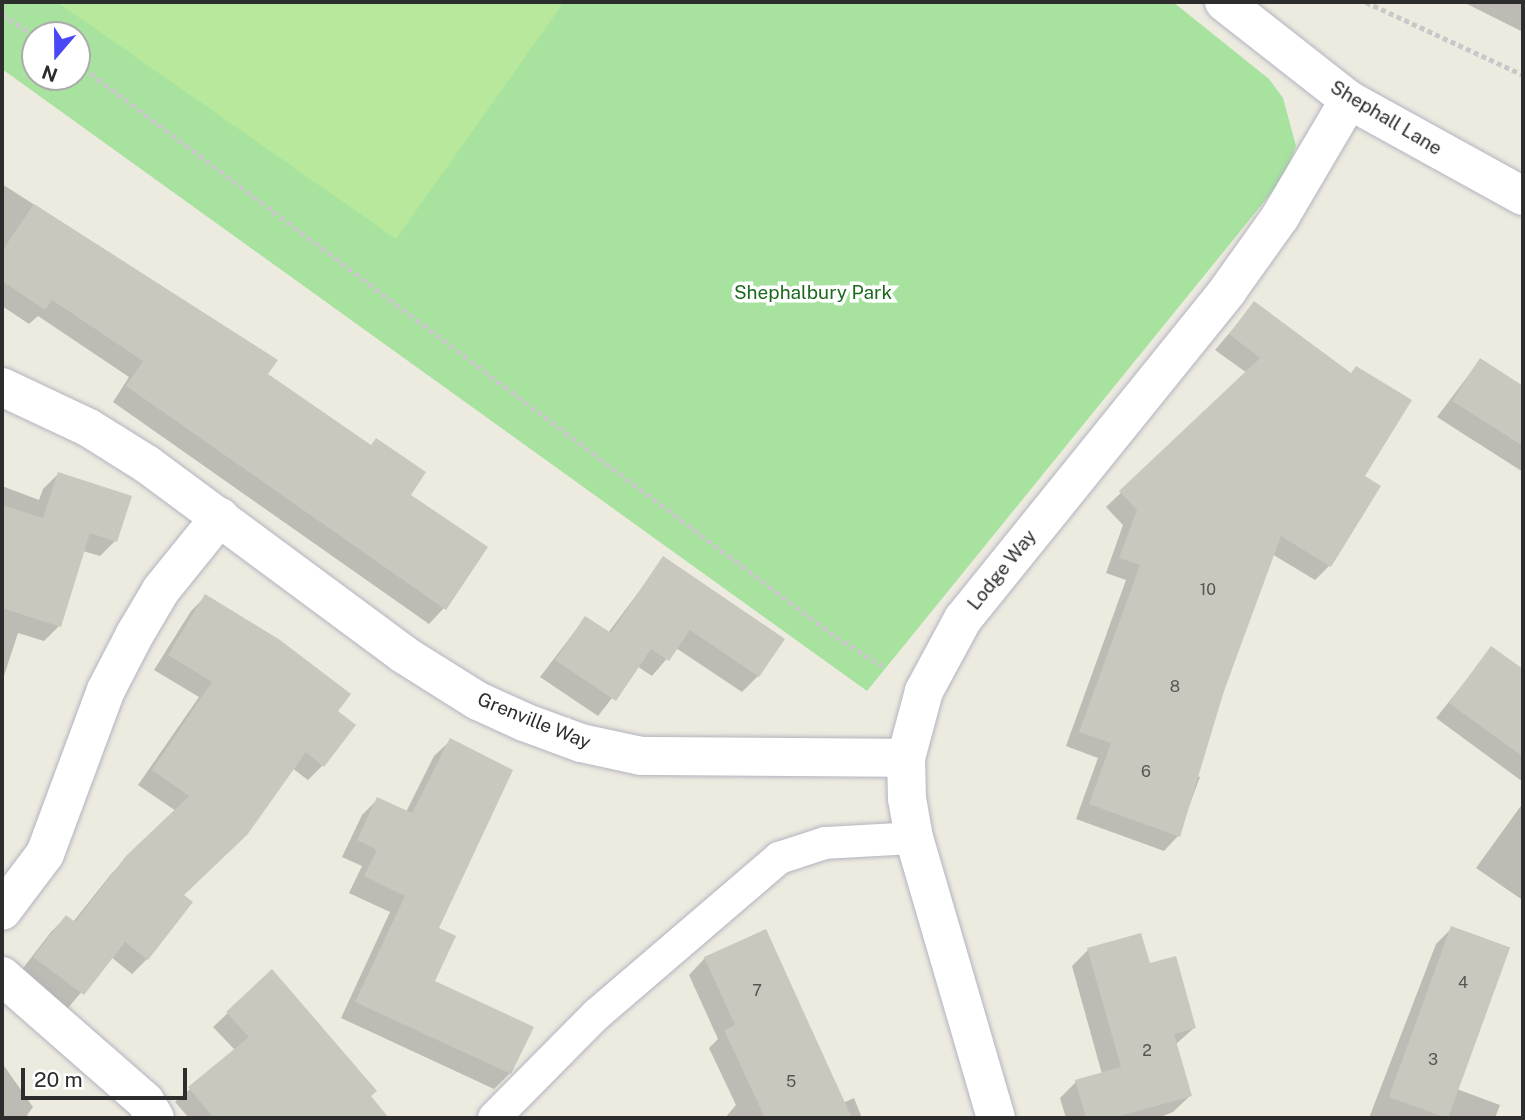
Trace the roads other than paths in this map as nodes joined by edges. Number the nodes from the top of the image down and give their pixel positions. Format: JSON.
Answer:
{"nodes":[{"id":1,"x":1224,"y":2,"type":"edge"},
{"id":2,"x":1349,"y":100,"type":"junction"},
{"id":3,"x":1523,"y":196,"type":"edge"},
{"id":4,"x":2,"y":387,"type":"edge"},
{"id":5,"x":220,"y":517,"type":"junction"},
{"id":6,"x":906,"y":758,"type":"junction"},
{"id":7,"x":914,"y":838,"type":"junction"},
{"id":8,"x":2,"y":911,"type":"edge"},
{"id":9,"x":2,"y":976,"type":"edge"},
{"id":10,"x":155,"y":1118,"type":"edge"},
{"id":11,"x":494,"y":1118,"type":"edge"},
{"id":12,"x":996,"y":1118,"type":"edge"}],
"edges":[{"from":1,"to":2,"type":"street","name":"Shephall Lane"},
{"from":2,"to":3,"type":"street","name":"Shephall Lane"},
{"from":2,"to":6,"type":"street","name":"Lodge Way"},
{"from":4,"to":5,"type":"street","name":"Grenville Way"},
{"from":5,"to":6,"type":"street","name":"Grenville Way"},
{"from":5,"to":8,"type":"street"},
{"from":6,"to":7,"type":"street","name":"Lodge Way"},
{"from":7,"to":11,"type":"lane"},
{"from":7,"to":12,"type":"street","name":"Lodge Way"},
{"from":9,"to":10,"type":"street"}]}
